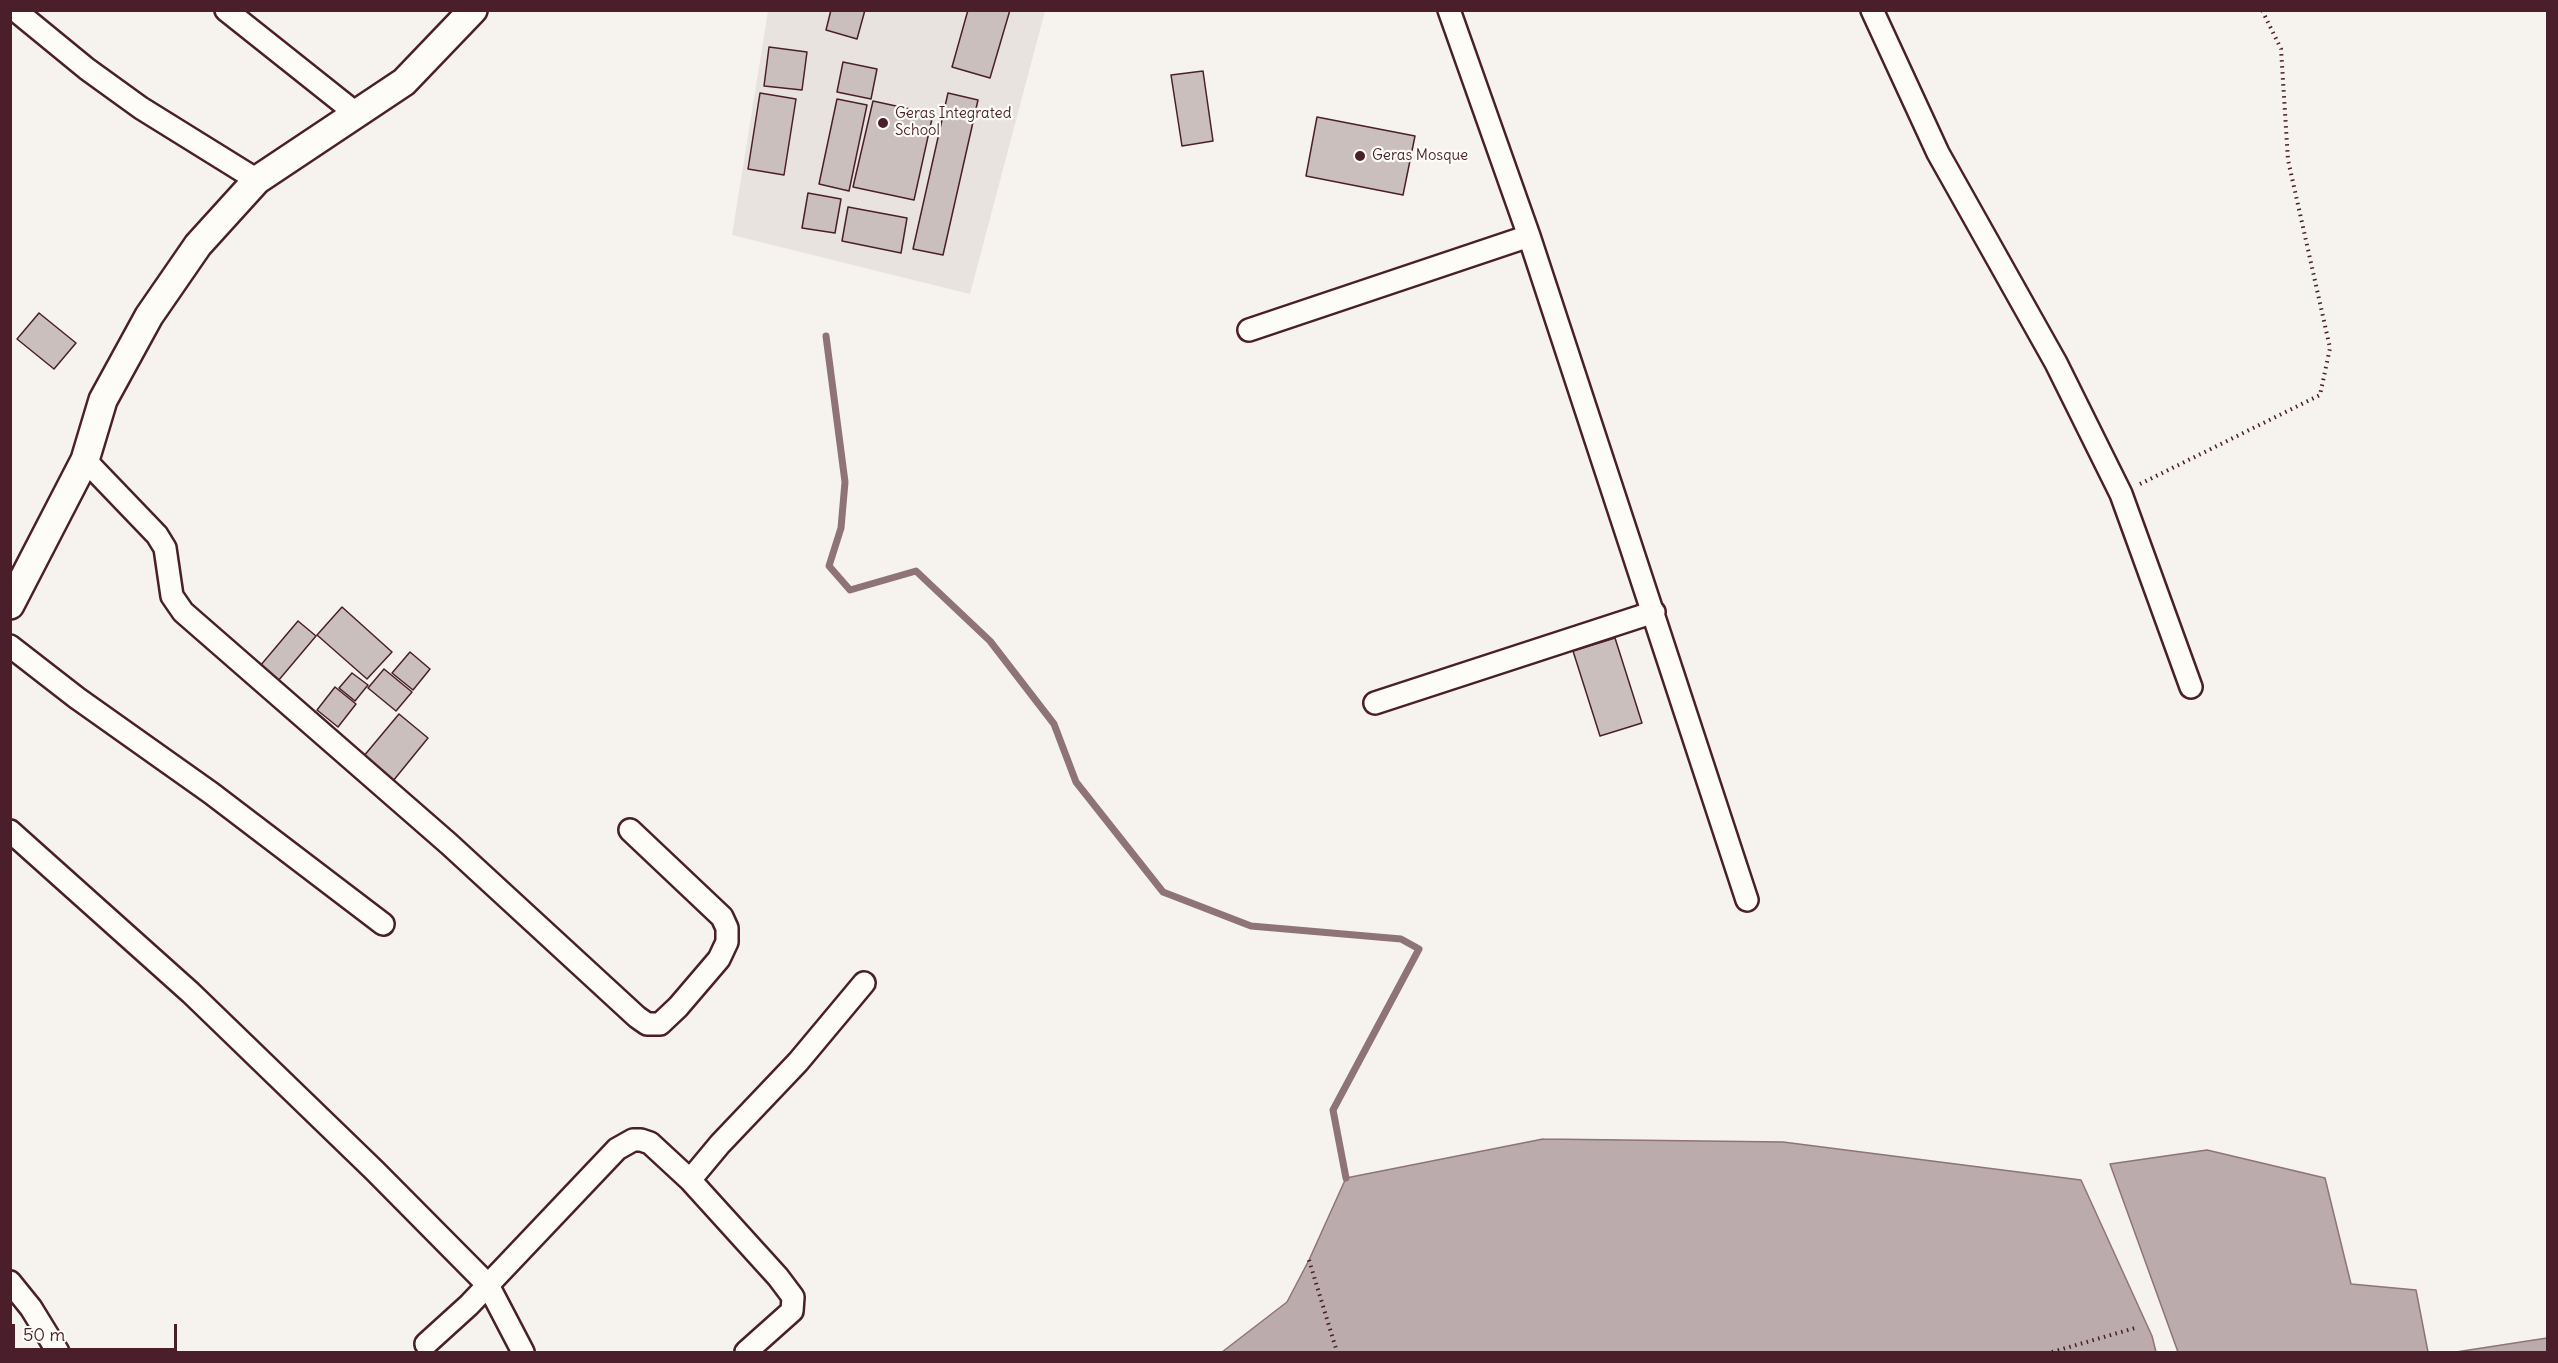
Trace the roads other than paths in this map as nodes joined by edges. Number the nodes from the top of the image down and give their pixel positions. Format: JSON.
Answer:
{"nodes":[{"id":1,"x":15,"y":10,"type":"edge"},
{"id":2,"x":226,"y":10,"type":"edge"},
{"id":3,"x":473,"y":10,"type":"edge"},
{"id":4,"x":1449,"y":10,"type":"edge"},
{"id":5,"x":1872,"y":10,"type":"edge"},
{"id":6,"x":358,"y":115,"type":"junction"},
{"id":7,"x":257,"y":180,"type":"junction"},
{"id":8,"x":1529,"y":236,"type":"junction"},
{"id":9,"x":1249,"y":330,"type":"dead end"},
{"id":10,"x":84,"y":460,"type":"junction"},
{"id":11,"x":10,"y":605,"type":"edge"},
{"id":12,"x":1654,"y":612,"type":"junction"},
{"id":13,"x":10,"y":646,"type":"edge"},
{"id":14,"x":2191,"y":687,"type":"dead end"},
{"id":15,"x":1375,"y":703,"type":"dead end"},
{"id":16,"x":630,"y":830,"type":"dead end"},
{"id":17,"x":10,"y":831,"type":"edge"},
{"id":18,"x":1747,"y":900,"type":"dead end"},
{"id":19,"x":383,"y":924,"type":"dead end"},
{"id":20,"x":864,"y":983,"type":"dead end"},
{"id":21,"x":690,"y":1180,"type":"junction"},
{"id":22,"x":10,"y":1282,"type":"edge"},
{"id":23,"x":488,"y":1285,"type":"junction"},
{"id":24,"x":426,"y":1344,"type":"dead end"},
{"id":25,"x":58,"y":1353,"type":"edge"},
{"id":26,"x":523,"y":1353,"type":"edge"},
{"id":27,"x":746,"y":1353,"type":"edge"}],
"edges":[{"from":1,"to":7,"type":"street"},
{"from":2,"to":6,"type":"street"},
{"from":3,"to":6,"type":"street"},
{"from":4,"to":8,"type":"street"},
{"from":5,"to":14,"type":"street"},
{"from":6,"to":7,"type":"street"},
{"from":7,"to":10,"type":"street"},
{"from":8,"to":9,"type":"street"},
{"from":8,"to":12,"type":"street"},
{"from":10,"to":11,"type":"street"},
{"from":10,"to":16,"type":"street"},
{"from":12,"to":15,"type":"street"},
{"from":12,"to":18,"type":"street"},
{"from":13,"to":19,"type":"street"},
{"from":17,"to":23,"type":"street"},
{"from":20,"to":21,"type":"street"},
{"from":21,"to":23,"type":"street"},
{"from":21,"to":27,"type":"street"},
{"from":22,"to":25,"type":"street"},
{"from":23,"to":24,"type":"street"},
{"from":23,"to":26,"type":"street"}]}
